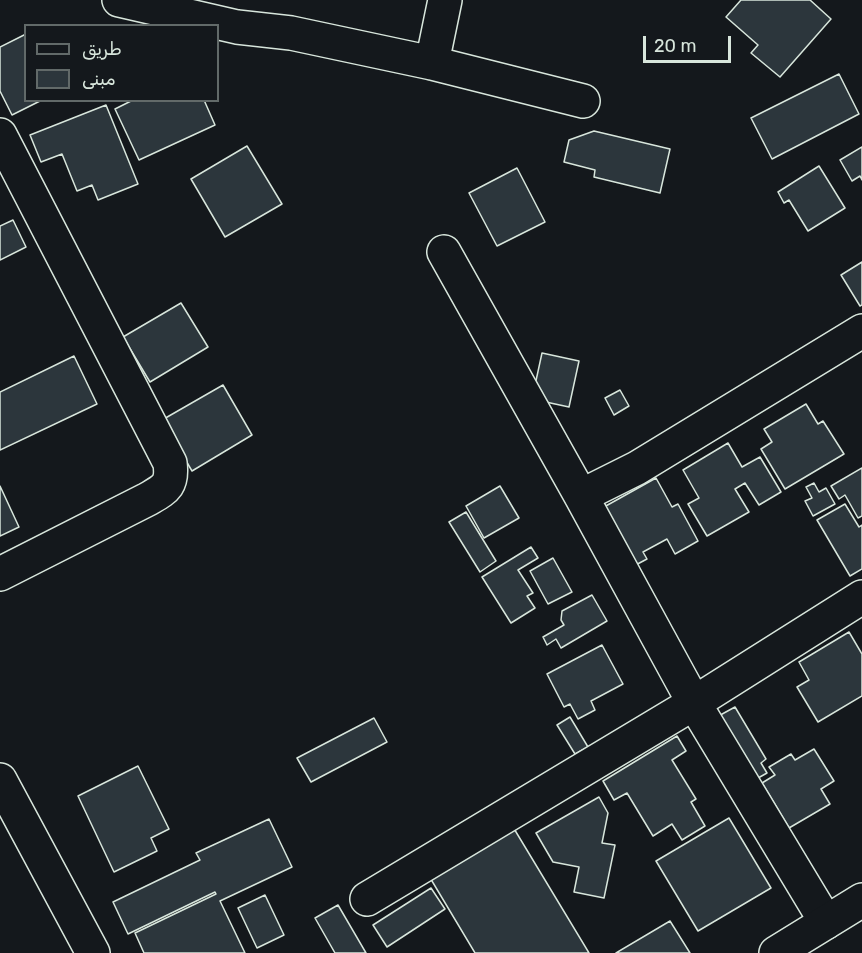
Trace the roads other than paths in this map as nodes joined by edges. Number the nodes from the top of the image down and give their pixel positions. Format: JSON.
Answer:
{"nodes":[{"id":1,"x":119,"y":0,"type":"edge"},
{"id":2,"x":444,"y":0,"type":"edge"},
{"id":3,"x":432,"y":63,"type":"junction"},
{"id":4,"x":583,"y":101,"type":"dead end"},
{"id":5,"x":0,"y":135,"type":"edge"},
{"id":6,"x":444,"y":252,"type":"dead end"},
{"id":7,"x":862,"y":331,"type":"edge"},
{"id":8,"x":581,"y":496,"type":"junction"},
{"id":9,"x":0,"y":574,"type":"edge"},
{"id":10,"x":862,"y":597,"type":"edge"},
{"id":11,"x":694,"y":703,"type":"junction"},
{"id":12,"x":0,"y":780,"type":"edge"},
{"id":13,"x":367,"y":899,"type":"dead end"},
{"id":14,"x":862,"y":900,"type":"edge"},
{"id":15,"x":826,"y":922,"type":"junction"},
{"id":16,"x":93,"y":953,"type":"edge"},
{"id":17,"x":776,"y":953,"type":"edge"}],
"edges":[{"from":1,"to":3,"type":"street"},
{"from":2,"to":3,"type":"street"},
{"from":3,"to":4,"type":"street"},
{"from":5,"to":9,"type":"street"},
{"from":6,"to":8,"type":"street"},
{"from":7,"to":8,"type":"street"},
{"from":8,"to":11,"type":"street"},
{"from":10,"to":11,"type":"street"},
{"from":11,"to":13,"type":"street"},
{"from":11,"to":15,"type":"street"},
{"from":12,"to":16,"type":"street"},
{"from":14,"to":15,"type":"street"},
{"from":15,"to":17,"type":"street"}]}
